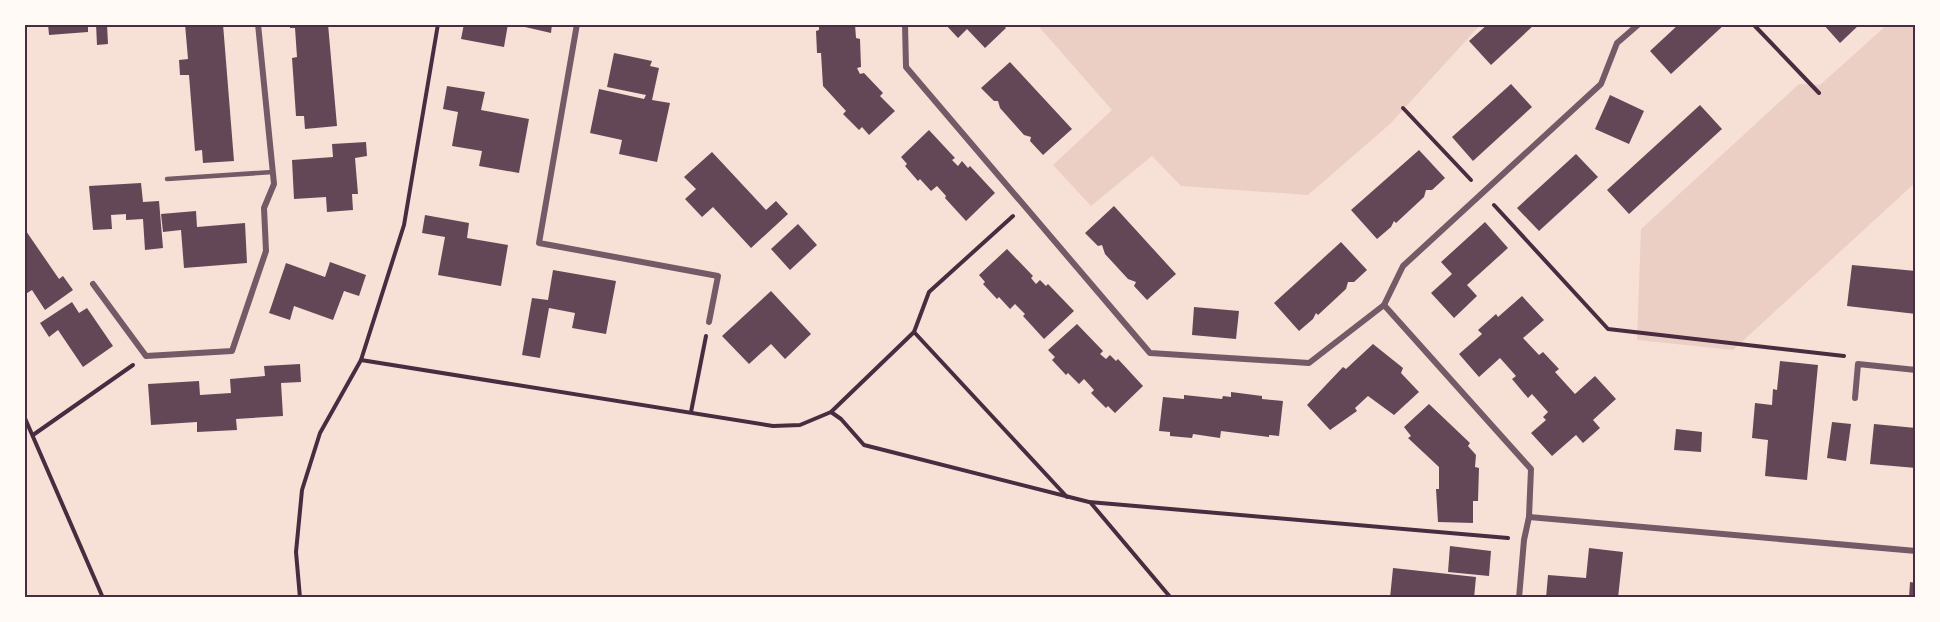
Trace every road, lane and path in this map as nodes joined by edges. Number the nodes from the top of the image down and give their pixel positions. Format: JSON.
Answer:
{"nodes":[{"id":1,"x":258,"y":24,"type":"edge"},
{"id":2,"x":438,"y":24,"type":"edge"},
{"id":3,"x":577,"y":24,"type":"edge"},
{"id":4,"x":905,"y":24,"type":"edge"},
{"id":5,"x":1639,"y":24,"type":"edge"},
{"id":6,"x":1753,"y":24,"type":"edge"},
{"id":7,"x":1819,"y":93,"type":"dead end"},
{"id":8,"x":1403,"y":108,"type":"dead end"},
{"id":9,"x":273,"y":172,"type":"junction"},
{"id":10,"x":167,"y":179,"type":"dead end"},
{"id":11,"x":1482,"y":192,"type":"junction"},
{"id":12,"x":1024,"y":205,"type":"junction"},
{"id":13,"x":93,"y":284,"type":"dead end"},
{"id":14,"x":1384,"y":305,"type":"junction"},
{"id":15,"x":709,"y":322,"type":"joint"},
{"id":16,"x":914,"y":332,"type":"junction"},
{"id":17,"x":146,"y":357,"type":"junction"},
{"id":18,"x":361,"y":360,"type":"junction"},
{"id":19,"x":1858,"y":364,"type":"junction"},
{"id":20,"x":1916,"y":370,"type":"edge"},
{"id":21,"x":1854,"y":398,"type":"dead end"},
{"id":22,"x":691,"y":412,"type":"junction"},
{"id":23,"x":831,"y":412,"type":"junction"},
{"id":24,"x":24,"y":416,"type":"edge"},
{"id":25,"x":33,"y":435,"type":"junction"},
{"id":26,"x":1068,"y":498,"type":"junction"},
{"id":27,"x":1089,"y":502,"type":"junction"},
{"id":28,"x":1529,"y":517,"type":"junction"},
{"id":29,"x":1524,"y":540,"type":"junction"},
{"id":30,"x":1916,"y":551,"type":"edge"},
{"id":31,"x":103,"y":598,"type":"edge"},
{"id":32,"x":300,"y":598,"type":"edge"},
{"id":33,"x":1171,"y":598,"type":"edge"},
{"id":34,"x":1519,"y":598,"type":"edge"}],
"edges":[{"from":1,"to":9,"type":"street"},
{"from":2,"to":18,"type":"path"},
{"from":3,"to":15,"type":"street"},
{"from":4,"to":12,"type":"street"},
{"from":5,"to":11,"type":"street"},
{"from":6,"to":7,"type":"path"},
{"from":8,"to":11,"type":"path"},
{"from":9,"to":10,"type":"lane"},
{"from":9,"to":17,"type":"street"},
{"from":11,"to":14,"type":"street"},
{"from":11,"to":19,"type":"path"},
{"from":12,"to":14,"type":"street"},
{"from":12,"to":16,"type":"path"},
{"from":13,"to":17,"type":"street"},
{"from":14,"to":28,"type":"street"},
{"from":15,"to":22,"type":"path"},
{"from":16,"to":23,"type":"path"},
{"from":16,"to":26,"type":"path"},
{"from":17,"to":25,"type":"path"},
{"from":18,"to":22,"type":"path"},
{"from":18,"to":32,"type":"path"},
{"from":19,"to":20,"type":"street"},
{"from":19,"to":21,"type":"street"},
{"from":22,"to":23,"type":"path"},
{"from":23,"to":26,"type":"path"},
{"from":24,"to":25,"type":"path"},
{"from":25,"to":31,"type":"path"},
{"from":26,"to":27,"type":"path"},
{"from":27,"to":29,"type":"path"},
{"from":27,"to":33,"type":"path"},
{"from":28,"to":29,"type":"street"},
{"from":28,"to":30,"type":"street"},
{"from":29,"to":34,"type":"street"}]}
